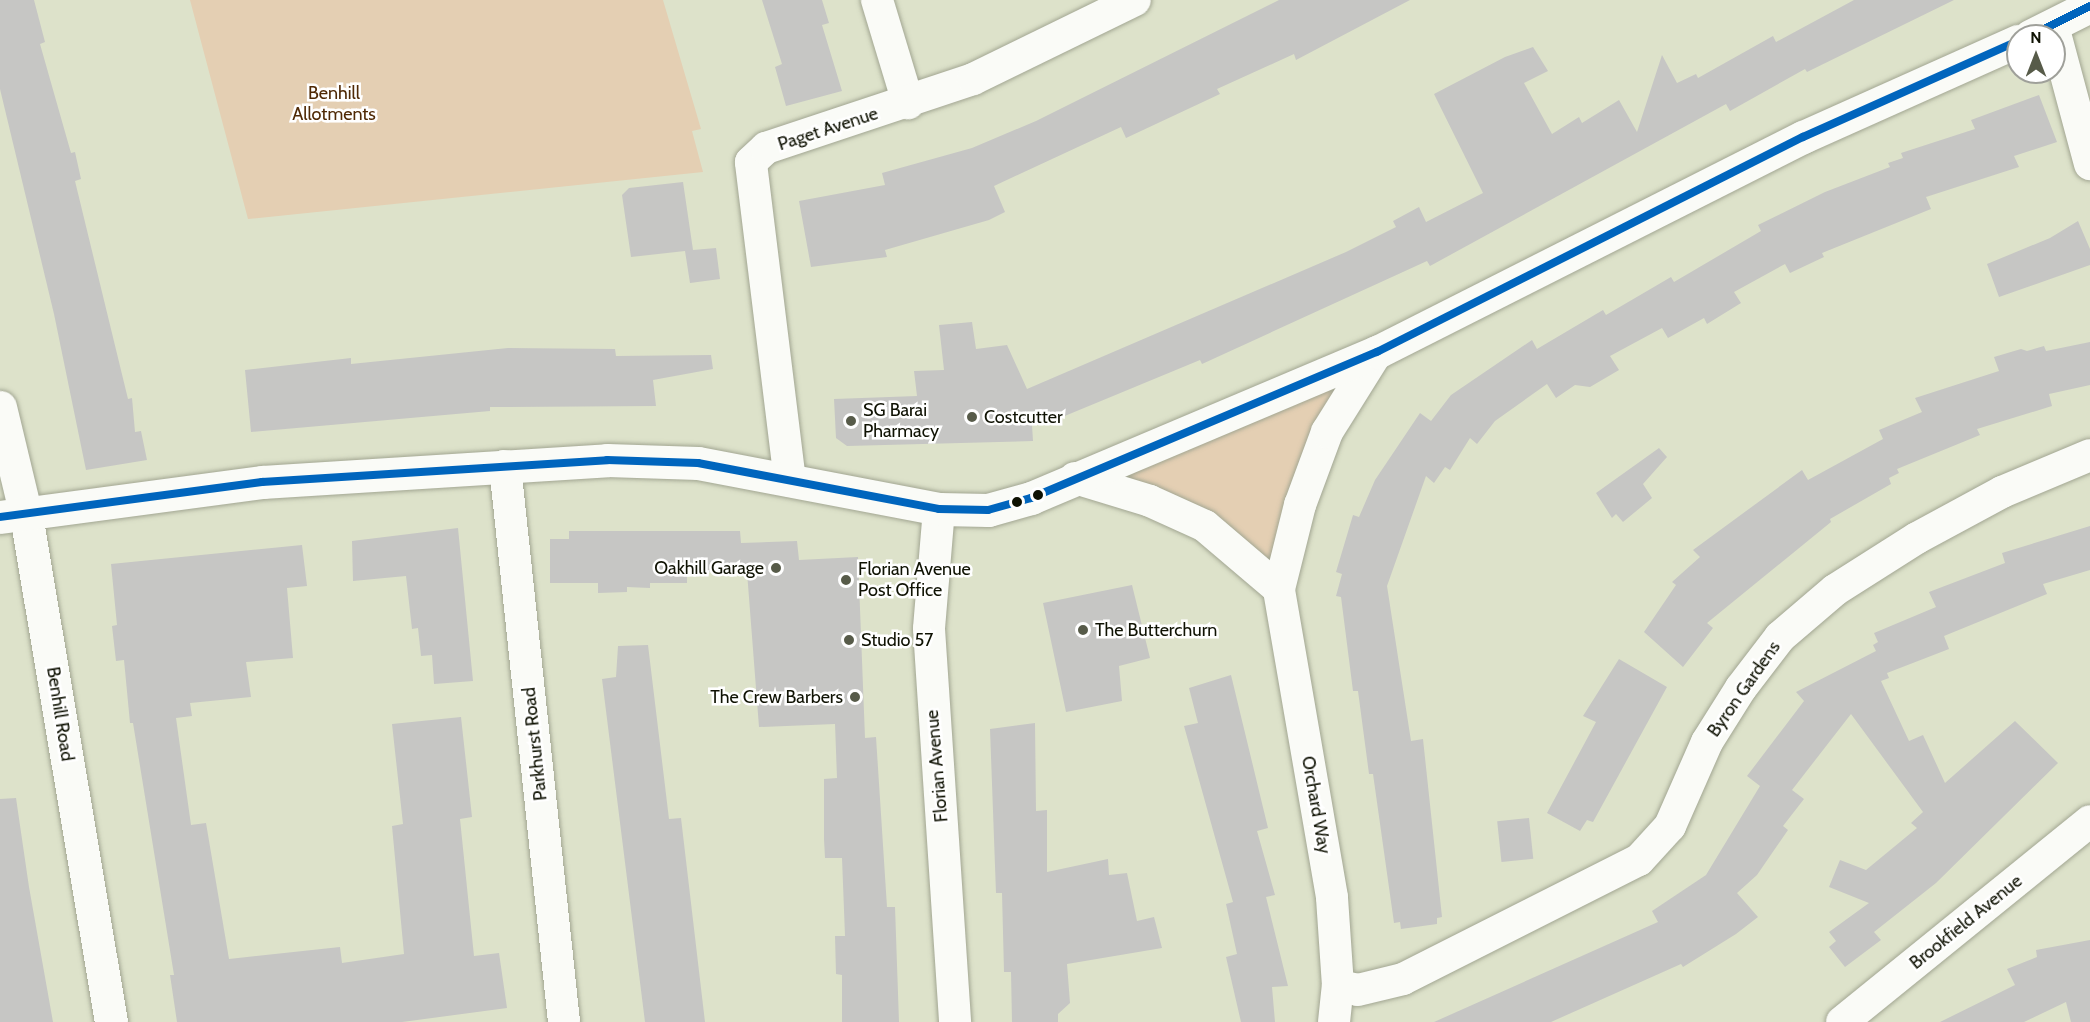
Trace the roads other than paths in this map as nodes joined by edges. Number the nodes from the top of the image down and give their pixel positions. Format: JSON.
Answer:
{"nodes":[{"id":1,"x":877,"y":0,"type":"edge"},
{"id":2,"x":1135,"y":0,"type":"edge"},
{"id":3,"x":2090,"y":6,"type":"edge"},
{"id":4,"x":2055,"y":24,"type":"edge"},
{"id":5,"x":2006,"y":46,"type":"edge"},
{"id":6,"x":2061,"y":84,"type":"edge"},
{"id":7,"x":908,"y":103,"type":"junction"},
{"id":8,"x":2090,"y":164,"type":"edge"},
{"id":9,"x":1377,"y":352,"type":"junction"},
{"id":10,"x":0,"y":407,"type":"edge"},
{"id":11,"x":2090,"y":455,"type":"edge"},
{"id":12,"x":505,"y":466,"type":"junction"},
{"id":13,"x":1075,"y":478,"type":"junction"},
{"id":14,"x":790,"y":481,"type":"junction"},
{"id":15,"x":939,"y":509,"type":"junction"},
{"id":16,"x":13,"y":516,"type":"edge"},
{"id":17,"x":1279,"y":589,"type":"junction"},
{"id":18,"x":2090,"y":821,"type":"edge"},
{"id":19,"x":1338,"y":986,"type":"junction"},
{"id":20,"x":111,"y":1022,"type":"edge"},
{"id":21,"x":564,"y":1022,"type":"edge"},
{"id":22,"x":955,"y":1022,"type":"edge"},
{"id":23,"x":1334,"y":1022,"type":"edge"},
{"id":24,"x":1842,"y":1022,"type":"edge"}],
"edges":[{"from":1,"to":7,"type":"street"},
{"from":2,"to":7,"type":"street","name":"Paget Avenue"},
{"from":3,"to":4,"type":"street"},
{"from":5,"to":9,"type":"street"},
{"from":6,"to":8,"type":"street"},
{"from":7,"to":14,"type":"street","name":"Paget Avenue"},
{"from":9,"to":13,"type":"street"},
{"from":9,"to":17,"type":"street","name":"Orchard Way"},
{"from":10,"to":16,"type":"street","name":"Benhill Road"},
{"from":11,"to":19,"type":"street","name":"Byron Gardens"},
{"from":12,"to":14,"type":"street"},
{"from":12,"to":16,"type":"street"},
{"from":12,"to":21,"type":"street","name":"Parkhurst Road"},
{"from":13,"to":15,"type":"street"},
{"from":13,"to":17,"type":"street"},
{"from":14,"to":15,"type":"street"},
{"from":15,"to":22,"type":"street","name":"Florian Avenue"},
{"from":16,"to":20,"type":"street","name":"Benhill Road"},
{"from":17,"to":19,"type":"street","name":"Orchard Way"},
{"from":18,"to":24,"type":"street","name":"Brookfield Avenue"},
{"from":19,"to":23,"type":"street","name":"Orchard Way"}]}
